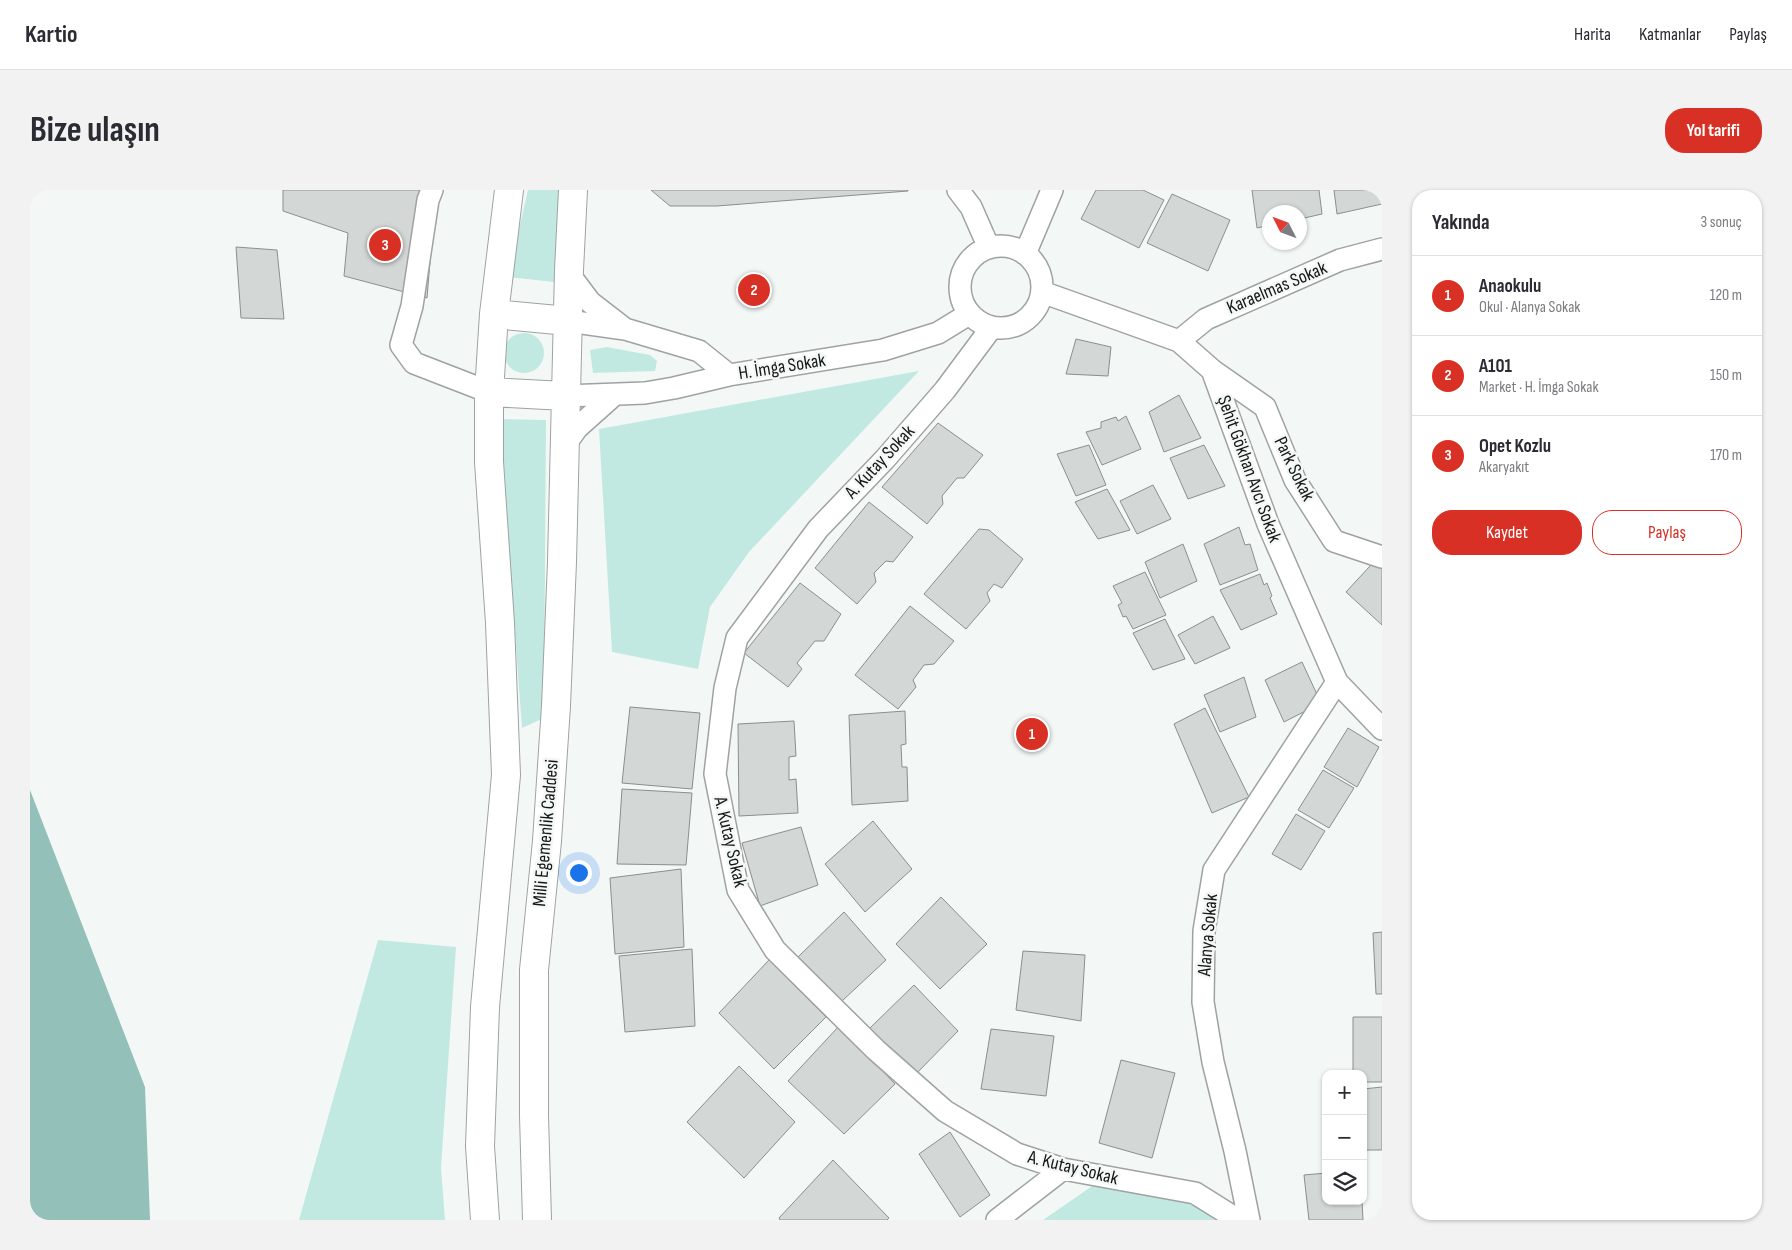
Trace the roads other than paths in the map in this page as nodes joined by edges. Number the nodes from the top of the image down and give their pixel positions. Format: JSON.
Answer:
{"nodes":[{"id":1,"x":432,"y":190,"type":"edge"},
{"id":2,"x":509,"y":190,"type":"edge"},
{"id":3,"x":573,"y":190,"type":"edge"},
{"id":4,"x":958,"y":190,"type":"edge"},
{"id":5,"x":1052,"y":190,"type":"edge"},
{"id":6,"x":989,"y":248,"type":"junction"},
{"id":7,"x":1382,"y":249,"type":"edge"},
{"id":8,"x":1025,"y":254,"type":"junction"},
{"id":9,"x":569,"y":274,"type":"junction"},
{"id":10,"x":1042,"y":292,"type":"junction"},
{"id":11,"x":494,"y":314,"type":"junction"},
{"id":12,"x":970,"y":314,"type":"junction"},
{"id":13,"x":568,"y":321,"type":"junction"},
{"id":14,"x":992,"y":328,"type":"junction"},
{"id":15,"x":625,"y":329,"type":"junction"},
{"id":16,"x":1179,"y":341,"type":"junction"},
{"id":17,"x":1212,"y":370,"type":"junction"},
{"id":18,"x":729,"y":375,"type":"junction"},
{"id":19,"x":489,"y":392,"type":"junction"},
{"id":20,"x":614,"y":395,"type":"junction"},
{"id":21,"x":565,"y":396,"type":"junction"},
{"id":22,"x":564,"y":446,"type":"junction"},
{"id":23,"x":1382,"y":557,"type":"edge"},
{"id":24,"x":1337,"y":682,"type":"junction"},
{"id":25,"x":1382,"y":729,"type":"edge"},
{"id":26,"x":1063,"y":1169,"type":"junction"},
{"id":27,"x":485,"y":1220,"type":"edge"},
{"id":28,"x":537,"y":1220,"type":"edge"},
{"id":29,"x":997,"y":1220,"type":"edge"},
{"id":30,"x":1238,"y":1220,"type":"edge"},
{"id":31,"x":1249,"y":1220,"type":"edge"}],
"edges":[{"from":1,"to":19,"type":"street"},
{"from":2,"to":11,"type":"highway"},
{"from":3,"to":9,"type":"highway"},
{"from":4,"to":6,"type":"street"},
{"from":5,"to":8,"type":"street"},
{"from":6,"to":8,"type":"street"},
{"from":6,"to":12,"type":"street"},
{"from":7,"to":16,"type":"street","name":"Karaelmas Sokak"},
{"from":8,"to":10,"type":"street"},
{"from":9,"to":13,"type":"highway"},
{"from":9,"to":15,"type":"street"},
{"from":10,"to":14,"type":"street"},
{"from":10,"to":16,"type":"street","name":"Şehit Gökhan Avcı Sokak"},
{"from":11,"to":13,"type":"highway"},
{"from":11,"to":19,"type":"highway"},
{"from":12,"to":14,"type":"street"},
{"from":12,"to":18,"type":"street","name":"H. İmga Sokak"},
{"from":13,"to":15,"type":"street","name":"H. İmga Sokak"},
{"from":13,"to":21,"type":"highway","name":"Milli Egemenlik Caddesi"},
{"from":14,"to":26,"type":"street","name":"A. Kutay Sokak"},
{"from":15,"to":18,"type":"street","name":"H. İmga Sokak"},
{"from":16,"to":17,"type":"street","name":"Şehit Gökhan Avcı Sokak"},
{"from":17,"to":23,"type":"street","name":"Park Sokak"},
{"from":17,"to":24,"type":"street","name":"Şehit Gökhan Avcı Sokak"},
{"from":18,"to":20,"type":"street"},
{"from":19,"to":21,"type":"highway"},
{"from":19,"to":27,"type":"highway"},
{"from":20,"to":21,"type":"street"},
{"from":20,"to":22,"type":"street"},
{"from":21,"to":22,"type":"highway","name":"Milli Egemenlik Caddesi"},
{"from":22,"to":28,"type":"highway","name":"Milli Egemenlik Caddesi"},
{"from":24,"to":25,"type":"street","name":"Şehit Gökhan Avcı Sokak"},
{"from":24,"to":31,"type":"street","name":"Alanya Sokak"},
{"from":26,"to":29,"type":"street"},
{"from":26,"to":30,"type":"street","name":"A. Kutay Sokak"}]}
